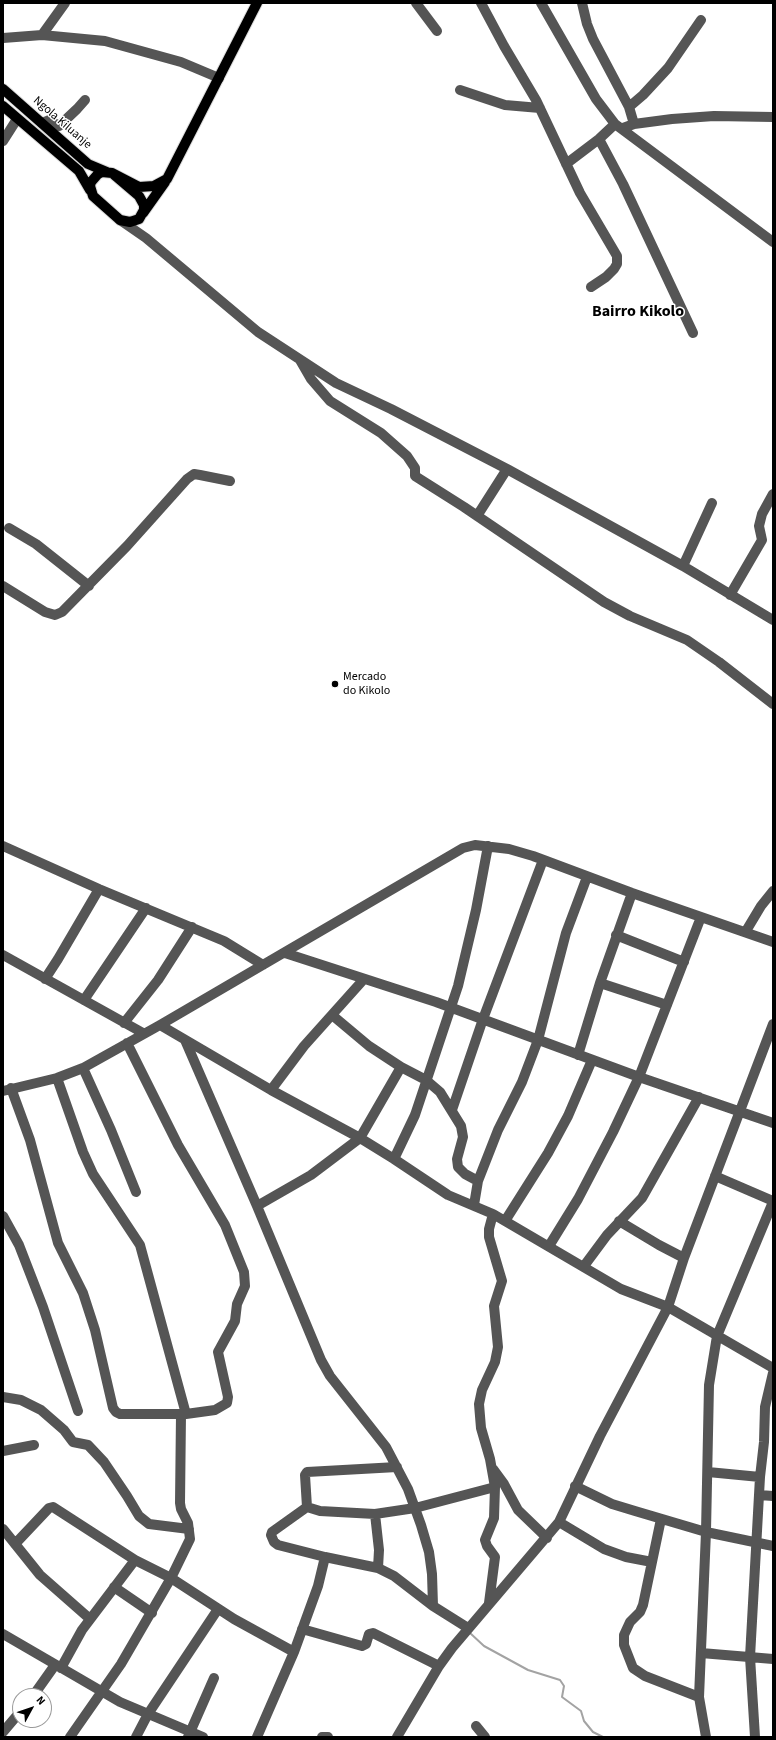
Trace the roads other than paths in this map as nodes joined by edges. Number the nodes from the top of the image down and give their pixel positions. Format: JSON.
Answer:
{"nodes":[{"id":1,"x":65,"y":3,"type":"edge"},
{"id":2,"x":257,"y":3,"type":"edge"},
{"id":3,"x":416,"y":3,"type":"edge"},
{"id":4,"x":481,"y":3,"type":"edge"},
{"id":5,"x":541,"y":3,"type":"edge"},
{"id":6,"x":582,"y":3,"type":"edge"},
{"id":7,"x":702,"y":20,"type":"dead end"},
{"id":8,"x":437,"y":31,"type":"dead end"},
{"id":9,"x":42,"y":35,"type":"junction"},
{"id":10,"x":3,"y":38,"type":"edge"},
{"id":11,"x":219,"y":78,"type":"junction"},
{"id":12,"x":3,"y":89,"type":"edge"},
{"id":13,"x":460,"y":90,"type":"dead end"},
{"id":14,"x":85,"y":100,"type":"dead end"},
{"id":15,"x":3,"y":106,"type":"edge"},
{"id":16,"x":629,"y":107,"type":"junction"},
{"id":17,"x":540,"y":108,"type":"junction"},
{"id":18,"x":773,"y":117,"type":"edge"},
{"id":19,"x":17,"y":119,"type":"junction"},
{"id":20,"x":42,"y":123,"type":"junction"},
{"id":21,"x":634,"y":124,"type":"junction"},
{"id":22,"x":619,"y":126,"type":"junction"},
{"id":23,"x":598,"y":138,"type":"junction"},
{"id":24,"x":3,"y":141,"type":"edge"},
{"id":25,"x":566,"y":164,"type":"junction"},
{"id":26,"x":110,"y":173,"type":"junction"},
{"id":27,"x":167,"y":179,"type":"junction"},
{"id":28,"x":91,"y":191,"type":"junction"},
{"id":29,"x":142,"y":215,"type":"junction"},
{"id":30,"x":120,"y":220,"type":"junction"},
{"id":31,"x":146,"y":238,"type":"junction"},
{"id":32,"x":773,"y":242,"type":"edge"},
{"id":33,"x":591,"y":287,"type":"dead end"},
{"id":34,"x":693,"y":333,"type":"dead end"},
{"id":35,"x":299,"y":359,"type":"junction"},
{"id":36,"x":507,"y":469,"type":"junction"},
{"id":37,"x":230,"y":480,"type":"dead end"},
{"id":38,"x":773,"y":494,"type":"edge"},
{"id":39,"x":712,"y":503,"type":"dead end"},
{"id":40,"x":477,"y":516,"type":"junction"},
{"id":41,"x":8,"y":528,"type":"dead end"},
{"id":42,"x":683,"y":566,"type":"junction"},
{"id":43,"x":3,"y":586,"type":"edge"},
{"id":44,"x":88,"y":586,"type":"junction"},
{"id":45,"x":730,"y":595,"type":"junction"},
{"id":46,"x":773,"y":620,"type":"edge"},
{"id":47,"x":773,"y":704,"type":"edge"},
{"id":48,"x":3,"y":846,"type":"edge"},
{"id":49,"x":488,"y":846,"type":"junction"},
{"id":50,"x":543,"y":860,"type":"junction"},
{"id":51,"x":587,"y":877,"type":"junction"},
{"id":52,"x":99,"y":889,"type":"junction"},
{"id":53,"x":773,"y":891,"type":"edge"},
{"id":54,"x":632,"y":893,"type":"junction"},
{"id":55,"x":146,"y":908,"type":"junction"},
{"id":56,"x":701,"y":917,"type":"junction"},
{"id":57,"x":192,"y":927,"type":"junction"},
{"id":58,"x":746,"y":931,"type":"junction"},
{"id":59,"x":616,"y":936,"type":"junction"},
{"id":60,"x":773,"y":942,"type":"edge"},
{"id":61,"x":284,"y":953,"type":"junction"},
{"id":62,"x":3,"y":954,"type":"edge"},
{"id":63,"x":684,"y":962,"type":"junction"},
{"id":64,"x":263,"y":965,"type":"junction"},
{"id":65,"x":45,"y":978,"type":"junction"},
{"id":66,"x":364,"y":979,"type":"junction"},
{"id":67,"x":600,"y":983,"type":"junction"},
{"id":68,"x":84,"y":1000,"type":"junction"},
{"id":69,"x":667,"y":1004,"type":"junction"},
{"id":70,"x":450,"y":1008,"type":"junction"},
{"id":71,"x":332,"y":1015,"type":"junction"},
{"id":72,"x":483,"y":1020,"type":"junction"},
{"id":73,"x":124,"y":1023,"type":"junction"},
{"id":74,"x":773,"y":1024,"type":"edge"},
{"id":75,"x":160,"y":1025,"type":"junction"},
{"id":76,"x":143,"y":1033,"type":"junction"},
{"id":77,"x":185,"y":1040,"type":"junction"},
{"id":78,"x":538,"y":1040,"type":"junction"},
{"id":79,"x":127,"y":1043,"type":"junction"},
{"id":80,"x":578,"y":1055,"type":"junction"},
{"id":81,"x":592,"y":1060,"type":"junction"},
{"id":82,"x":83,"y":1068,"type":"junction"},
{"id":83,"x":401,"y":1068,"type":"junction"},
{"id":84,"x":639,"y":1077,"type":"junction"},
{"id":85,"x":57,"y":1078,"type":"junction"},
{"id":86,"x":426,"y":1080,"type":"junction"},
{"id":87,"x":7,"y":1090,"type":"edge"},
{"id":88,"x":271,"y":1090,"type":"junction"},
{"id":89,"x":699,"y":1097,"type":"junction"},
{"id":90,"x":452,"y":1110,"type":"junction"},
{"id":91,"x":741,"y":1111,"type":"junction"},
{"id":92,"x":773,"y":1122,"type":"edge"},
{"id":93,"x":360,"y":1138,"type":"junction"},
{"id":94,"x":394,"y":1158,"type":"junction"},
{"id":95,"x":715,"y":1176,"type":"junction"},
{"id":96,"x":478,"y":1181,"type":"junction"},
{"id":97,"x":136,"y":1192,"type":"dead end"},
{"id":98,"x":773,"y":1202,"type":"edge"},
{"id":99,"x":474,"y":1205,"type":"junction"},
{"id":100,"x":257,"y":1206,"type":"junction"},
{"id":101,"x":493,"y":1214,"type":"junction"},
{"id":102,"x":3,"y":1216,"type":"edge"},
{"id":103,"x":505,"y":1221,"type":"junction"},
{"id":104,"x":619,"y":1221,"type":"junction"},
{"id":105,"x":549,"y":1246,"type":"junction"},
{"id":106,"x":684,"y":1258,"type":"junction"},
{"id":107,"x":584,"y":1266,"type":"junction"},
{"id":108,"x":668,"y":1307,"type":"junction"},
{"id":109,"x":717,"y":1336,"type":"junction"},
{"id":110,"x":773,"y":1368,"type":"edge"},
{"id":111,"x":773,"y":1372,"type":"edge"},
{"id":112,"x":3,"y":1397,"type":"edge"},
{"id":113,"x":78,"y":1411,"type":"dead end"},
{"id":114,"x":183,"y":1414,"type":"junction"},
{"id":115,"x":769,"y":1443,"type":"edge"},
{"id":116,"x":34,"y":1445,"type":"dead end"},
{"id":117,"x":3,"y":1451,"type":"edge"},
{"id":118,"x":397,"y":1466,"type":"junction"},
{"id":119,"x":492,"y":1468,"type":"junction"},
{"id":120,"x":708,"y":1472,"type":"junction"},
{"id":121,"x":760,"y":1476,"type":"junction"},
{"id":122,"x":575,"y":1486,"type":"junction"},
{"id":123,"x":495,"y":1487,"type":"junction"},
{"id":124,"x":759,"y":1495,"type":"junction"},
{"id":125,"x":773,"y":1496,"type":"edge"},
{"id":126,"x":307,"y":1507,"type":"junction"},
{"id":127,"x":415,"y":1508,"type":"junction"},
{"id":128,"x":375,"y":1514,"type":"junction"},
{"id":129,"x":661,"y":1519,"type":"junction"},
{"id":130,"x":559,"y":1522,"type":"junction"},
{"id":131,"x":3,"y":1529,"type":"edge"},
{"id":132,"x":189,"y":1529,"type":"junction"},
{"id":133,"x":706,"y":1532,"type":"junction"},
{"id":134,"x":547,"y":1538,"type":"junction"},
{"id":135,"x":756,"y":1543,"type":"junction"},
{"id":136,"x":15,"y":1544,"type":"junction"},
{"id":137,"x":773,"y":1546,"type":"edge"},
{"id":138,"x":325,"y":1557,"type":"junction"},
{"id":139,"x":135,"y":1560,"type":"junction"},
{"id":140,"x":652,"y":1562,"type":"junction"},
{"id":141,"x":378,"y":1568,"type":"junction"},
{"id":142,"x":171,"y":1578,"type":"junction"},
{"id":143,"x":114,"y":1587,"type":"junction"},
{"id":144,"x":490,"y":1603,"type":"junction"},
{"id":145,"x":433,"y":1606,"type":"junction"},
{"id":146,"x":218,"y":1609,"type":"junction"},
{"id":147,"x":152,"y":1613,"type":"junction"},
{"id":148,"x":90,"y":1619,"type":"junction"},
{"id":149,"x":302,"y":1628,"type":"junction"},
{"id":150,"x":468,"y":1628,"type":"junction"},
{"id":151,"x":3,"y":1634,"type":"edge"},
{"id":152,"x":294,"y":1652,"type":"junction"},
{"id":153,"x":701,"y":1653,"type":"junction"},
{"id":154,"x":750,"y":1657,"type":"junction"},
{"id":155,"x":773,"y":1660,"type":"edge"},
{"id":156,"x":439,"y":1666,"type":"junction"},
{"id":157,"x":58,"y":1667,"type":"junction"},
{"id":158,"x":214,"y":1678,"type":"dead end"},
{"id":159,"x":40,"y":1688,"type":"edge"},
{"id":160,"x":102,"y":1692,"type":"junction"},
{"id":161,"x":699,"y":1697,"type":"junction"},
{"id":162,"x":148,"y":1714,"type":"junction"},
{"id":163,"x":12,"y":1721,"type":"edge"},
{"id":164,"x":476,"y":1726,"type":"dead end"},
{"id":165,"x":3,"y":1732,"type":"edge"},
{"id":166,"x":189,"y":1735,"type":"edge"},
{"id":167,"x":70,"y":1737,"type":"edge"},
{"id":168,"x":136,"y":1737,"type":"edge"},
{"id":169,"x":203,"y":1737,"type":"edge"},
{"id":170,"x":257,"y":1737,"type":"edge"},
{"id":171,"x":322,"y":1737,"type":"edge"},
{"id":172,"x":328,"y":1737,"type":"edge"},
{"id":173,"x":396,"y":1737,"type":"edge"},
{"id":174,"x":485,"y":1737,"type":"edge"},
{"id":175,"x":706,"y":1737,"type":"edge"},
{"id":176,"x":755,"y":1737,"type":"edge"}],
"edges":[{"from":1,"to":9,"type":"street"},
{"from":2,"to":11,"type":"main road"},
{"from":3,"to":8,"type":"street"},
{"from":4,"to":17,"type":"street"},
{"from":5,"to":22,"type":"street"},
{"from":6,"to":16,"type":"street"},
{"from":7,"to":16,"type":"street"},
{"from":9,"to":10,"type":"street"},
{"from":9,"to":11,"type":"street"},
{"from":11,"to":27,"type":"main road"},
{"from":12,"to":20,"type":"main road","name":"Ngola Kiluanje"},
{"from":13,"to":17,"type":"street"},
{"from":14,"to":20,"type":"street"},
{"from":15,"to":19,"type":"main road"},
{"from":16,"to":21,"type":"street"},
{"from":17,"to":25,"type":"street"},
{"from":18,"to":21,"type":"street"},
{"from":19,"to":24,"type":"street"},
{"from":19,"to":28,"type":"main road"},
{"from":20,"to":26,"type":"main road","name":"Ngola Kiluanje"},
{"from":21,"to":22,"type":"street"},
{"from":22,"to":23,"type":"street"},
{"from":22,"to":32,"type":"street"},
{"from":23,"to":25,"type":"street"},
{"from":23,"to":34,"type":"street"},
{"from":25,"to":33,"type":"street"},
{"from":26,"to":27,"type":"main road"},
{"from":26,"to":28,"type":"main road"},
{"from":26,"to":29,"type":"main road","name":"Ngola Kiluanje"},
{"from":27,"to":29,"type":"main road"},
{"from":28,"to":30,"type":"main road"},
{"from":29,"to":30,"type":"main road"},
{"from":29,"to":31,"type":"street"},
{"from":30,"to":31,"type":"street"},
{"from":31,"to":35,"type":"street"},
{"from":35,"to":36,"type":"street"},
{"from":35,"to":40,"type":"street"},
{"from":36,"to":40,"type":"street"},
{"from":36,"to":42,"type":"street"},
{"from":37,"to":44,"type":"street"},
{"from":38,"to":45,"type":"street"},
{"from":39,"to":42,"type":"street"},
{"from":40,"to":47,"type":"street"},
{"from":41,"to":44,"type":"street"},
{"from":42,"to":45,"type":"street"},
{"from":43,"to":44,"type":"street"},
{"from":45,"to":46,"type":"street"},
{"from":48,"to":52,"type":"street"},
{"from":49,"to":50,"type":"street"},
{"from":49,"to":61,"type":"street"},
{"from":49,"to":70,"type":"street"},
{"from":50,"to":51,"type":"street"},
{"from":50,"to":72,"type":"street"},
{"from":51,"to":54,"type":"street"},
{"from":51,"to":78,"type":"street"},
{"from":52,"to":55,"type":"street"},
{"from":52,"to":65,"type":"street"},
{"from":53,"to":58,"type":"street"},
{"from":54,"to":56,"type":"street"},
{"from":54,"to":59,"type":"street"},
{"from":55,"to":57,"type":"street"},
{"from":55,"to":68,"type":"street"},
{"from":56,"to":58,"type":"street"},
{"from":56,"to":63,"type":"street"},
{"from":57,"to":64,"type":"street"},
{"from":57,"to":73,"type":"street"},
{"from":58,"to":60,"type":"street"},
{"from":59,"to":63,"type":"street"},
{"from":59,"to":67,"type":"street"},
{"from":61,"to":64,"type":"street"},
{"from":61,"to":66,"type":"street"},
{"from":62,"to":65,"type":"street"},
{"from":63,"to":69,"type":"street"},
{"from":64,"to":75,"type":"street"},
{"from":65,"to":68,"type":"street"},
{"from":66,"to":70,"type":"street"},
{"from":66,"to":71,"type":"street"},
{"from":67,"to":69,"type":"street"},
{"from":67,"to":80,"type":"street"},
{"from":68,"to":73,"type":"street"},
{"from":69,"to":84,"type":"street"},
{"from":70,"to":72,"type":"street"},
{"from":70,"to":86,"type":"street"},
{"from":71,"to":83,"type":"street"},
{"from":71,"to":88,"type":"street"},
{"from":72,"to":78,"type":"street"},
{"from":72,"to":90,"type":"street"},
{"from":73,"to":76,"type":"street"},
{"from":74,"to":91,"type":"street"},
{"from":75,"to":76,"type":"street"},
{"from":75,"to":77,"type":"street"},
{"from":76,"to":79,"type":"street"},
{"from":77,"to":88,"type":"street"},
{"from":77,"to":100,"type":"street"},
{"from":78,"to":80,"type":"street"},
{"from":78,"to":96,"type":"street"},
{"from":79,"to":82,"type":"street"},
{"from":79,"to":114,"type":"street"},
{"from":80,"to":81,"type":"street"},
{"from":81,"to":84,"type":"street"},
{"from":81,"to":103,"type":"street"},
{"from":82,"to":85,"type":"street"},
{"from":82,"to":97,"type":"street"},
{"from":83,"to":86,"type":"street"},
{"from":83,"to":93,"type":"street"},
{"from":84,"to":89,"type":"street"},
{"from":84,"to":105,"type":"street"},
{"from":85,"to":87,"type":"street"},
{"from":85,"to":114,"type":"street"},
{"from":86,"to":90,"type":"street"},
{"from":86,"to":94,"type":"street"},
{"from":87,"to":114,"type":"street"},
{"from":88,"to":93,"type":"street"},
{"from":89,"to":91,"type":"street"},
{"from":89,"to":104,"type":"street"},
{"from":90,"to":96,"type":"street"},
{"from":91,"to":92,"type":"street"},
{"from":91,"to":95,"type":"street"},
{"from":93,"to":94,"type":"street"},
{"from":93,"to":100,"type":"street"},
{"from":94,"to":99,"type":"street"},
{"from":95,"to":98,"type":"street"},
{"from":95,"to":106,"type":"street"},
{"from":96,"to":99,"type":"street"},
{"from":98,"to":109,"type":"street"},
{"from":99,"to":101,"type":"street"},
{"from":100,"to":118,"type":"street"},
{"from":101,"to":103,"type":"street"},
{"from":101,"to":119,"type":"street"},
{"from":102,"to":113,"type":"street"},
{"from":103,"to":105,"type":"street"},
{"from":104,"to":106,"type":"street"},
{"from":104,"to":107,"type":"street"},
{"from":105,"to":107,"type":"street"},
{"from":106,"to":108,"type":"street"},
{"from":107,"to":108,"type":"street"},
{"from":108,"to":109,"type":"street"},
{"from":108,"to":122,"type":"street"},
{"from":109,"to":110,"type":"street"},
{"from":109,"to":120,"type":"street"},
{"from":111,"to":115,"type":"street"},
{"from":112,"to":132,"type":"street"},
{"from":114,"to":132,"type":"street"},
{"from":115,"to":121,"type":"street"},
{"from":116,"to":117,"type":"street"},
{"from":118,"to":126,"type":"street"},
{"from":118,"to":127,"type":"street"},
{"from":119,"to":123,"type":"street"},
{"from":119,"to":134,"type":"street"},
{"from":120,"to":121,"type":"street"},
{"from":120,"to":133,"type":"street"},
{"from":121,"to":124,"type":"street"},
{"from":122,"to":129,"type":"street"},
{"from":122,"to":130,"type":"street"},
{"from":123,"to":127,"type":"street"},
{"from":123,"to":144,"type":"street"},
{"from":124,"to":125,"type":"street"},
{"from":124,"to":135,"type":"street"},
{"from":126,"to":128,"type":"street"},
{"from":126,"to":138,"type":"street"},
{"from":127,"to":128,"type":"street"},
{"from":127,"to":145,"type":"street"},
{"from":128,"to":141,"type":"street"},
{"from":129,"to":133,"type":"street"},
{"from":129,"to":140,"type":"street"},
{"from":130,"to":134,"type":"street"},
{"from":130,"to":140,"type":"street"},
{"from":131,"to":136,"type":"street"},
{"from":132,"to":142,"type":"street"},
{"from":133,"to":135,"type":"street"},
{"from":133,"to":153,"type":"street"},
{"from":134,"to":144,"type":"street"},
{"from":135,"to":137,"type":"street"},
{"from":135,"to":154,"type":"street"},
{"from":136,"to":139,"type":"street"},
{"from":136,"to":148,"type":"street"},
{"from":138,"to":141,"type":"street"},
{"from":138,"to":149,"type":"street"},
{"from":139,"to":142,"type":"street"},
{"from":139,"to":143,"type":"street"},
{"from":140,"to":161,"type":"street"},
{"from":141,"to":145,"type":"street"},
{"from":142,"to":146,"type":"street"},
{"from":142,"to":147,"type":"street"},
{"from":143,"to":147,"type":"street"},
{"from":143,"to":148,"type":"street"},
{"from":144,"to":150,"type":"street"},
{"from":145,"to":150,"type":"street"},
{"from":146,"to":152,"type":"street"},
{"from":146,"to":162,"type":"street"},
{"from":147,"to":160,"type":"street"},
{"from":148,"to":157,"type":"street"},
{"from":149,"to":152,"type":"street"},
{"from":149,"to":156,"type":"street"},
{"from":150,"to":156,"type":"street"},
{"from":151,"to":157,"type":"street"},
{"from":152,"to":170,"type":"street"},
{"from":153,"to":154,"type":"street"},
{"from":153,"to":161,"type":"street"},
{"from":154,"to":155,"type":"street"},
{"from":154,"to":176,"type":"street"},
{"from":156,"to":173,"type":"street"},
{"from":157,"to":159,"type":"street"},
{"from":157,"to":160,"type":"street"},
{"from":158,"to":166,"type":"street"},
{"from":160,"to":162,"type":"street"},
{"from":160,"to":167,"type":"street"},
{"from":161,"to":175,"type":"street"},
{"from":162,"to":166,"type":"street"},
{"from":162,"to":168,"type":"street"},
{"from":163,"to":165,"type":"street"},
{"from":164,"to":174,"type":"street"},
{"from":166,"to":169,"type":"street"},
{"from":171,"to":172,"type":"street"}]}
